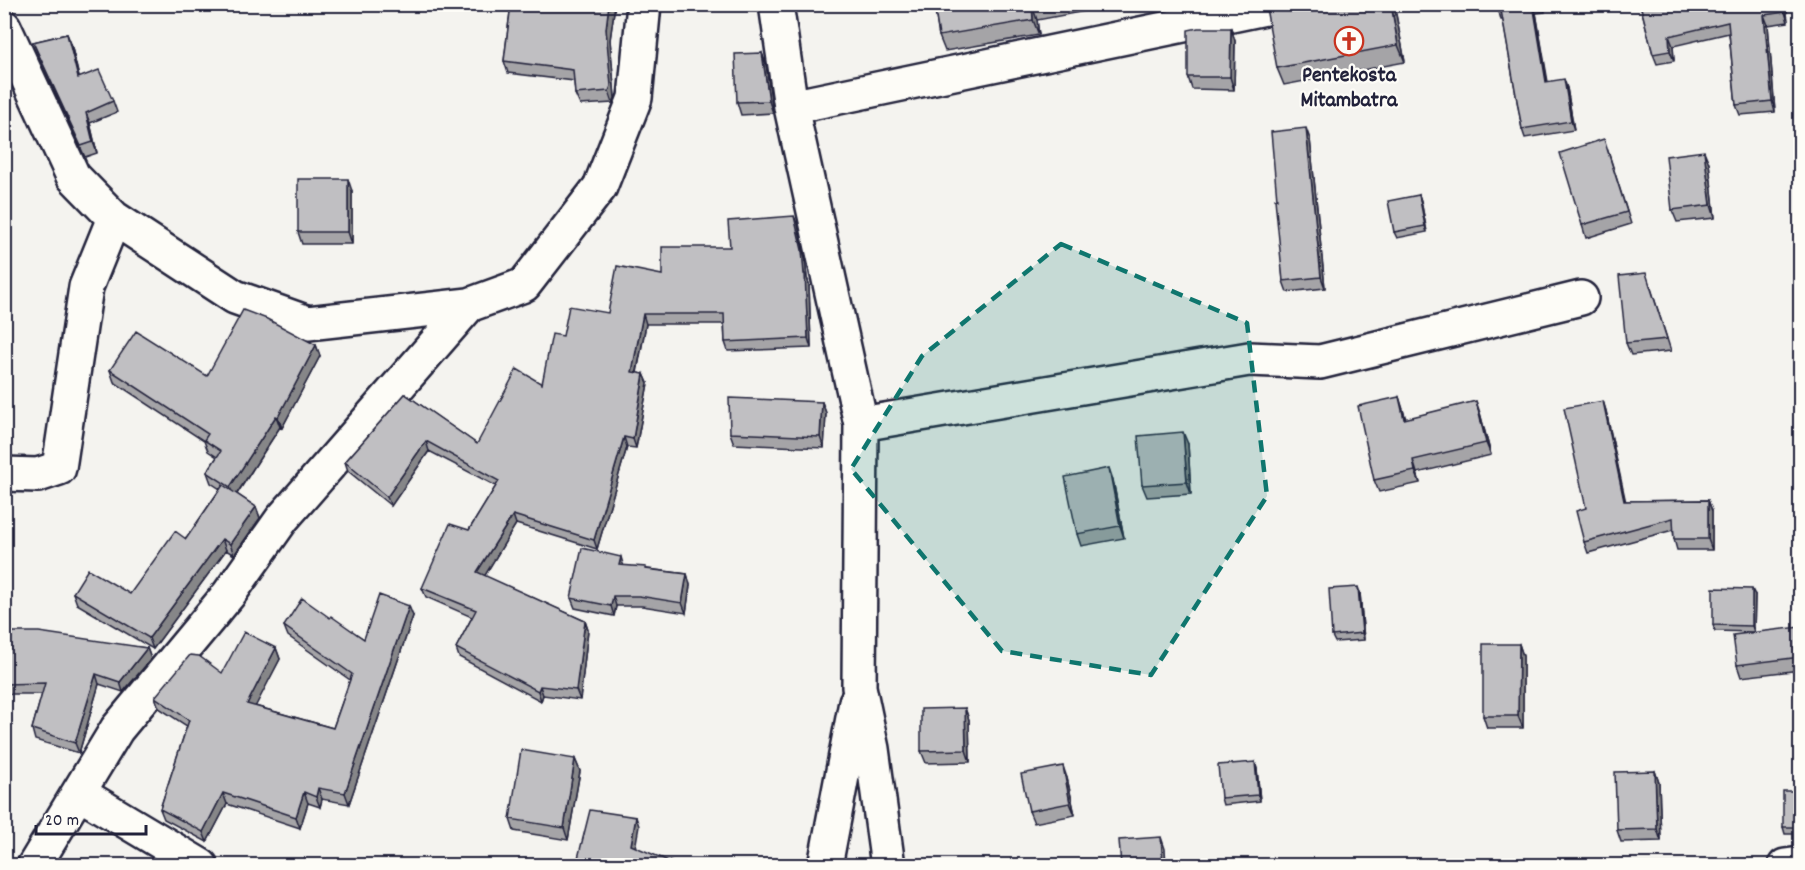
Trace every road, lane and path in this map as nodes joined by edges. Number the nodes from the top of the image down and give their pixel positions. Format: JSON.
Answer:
{"nodes":[{"id":1,"x":644,"y":4,"type":"edge"},
{"id":2,"x":776,"y":4,"type":"edge"},
{"id":3,"x":1284,"y":4,"type":"edge"},
{"id":4,"x":6,"y":33,"type":"edge"},
{"id":5,"x":791,"y":107,"type":"junction"},
{"id":6,"x":114,"y":218,"type":"junction"},
{"id":7,"x":1581,"y":298,"type":"dead end"},
{"id":8,"x":469,"y":305,"type":"junction"},
{"id":9,"x":861,"y":424,"type":"junction"},
{"id":10,"x":4,"y":474,"type":"edge"},
{"id":11,"x":859,"y":687,"type":"junction"},
{"id":12,"x":79,"y":793,"type":"junction"},
{"id":13,"x":38,"y":862,"type":"edge"},
{"id":14,"x":1800,"y":864,"type":"edge"},
{"id":15,"x":201,"y":866,"type":"edge"},
{"id":16,"x":825,"y":866,"type":"edge"},
{"id":17,"x":888,"y":866,"type":"edge"},
{"id":18,"x":1785,"y":866,"type":"edge"}],
"edges":[{"from":1,"to":8,"type":"street"},
{"from":2,"to":5,"type":"street"},
{"from":3,"to":5,"type":"street"},
{"from":4,"to":6,"type":"street"},
{"from":5,"to":9,"type":"street"},
{"from":6,"to":8,"type":"street"},
{"from":6,"to":10,"type":"street"},
{"from":7,"to":9,"type":"street"},
{"from":8,"to":12,"type":"street"},
{"from":9,"to":11,"type":"street"},
{"from":11,"to":16,"type":"street"},
{"from":11,"to":17,"type":"street"},
{"from":12,"to":13,"type":"street"},
{"from":12,"to":15,"type":"street"},
{"from":14,"to":18,"type":"street"}]}
